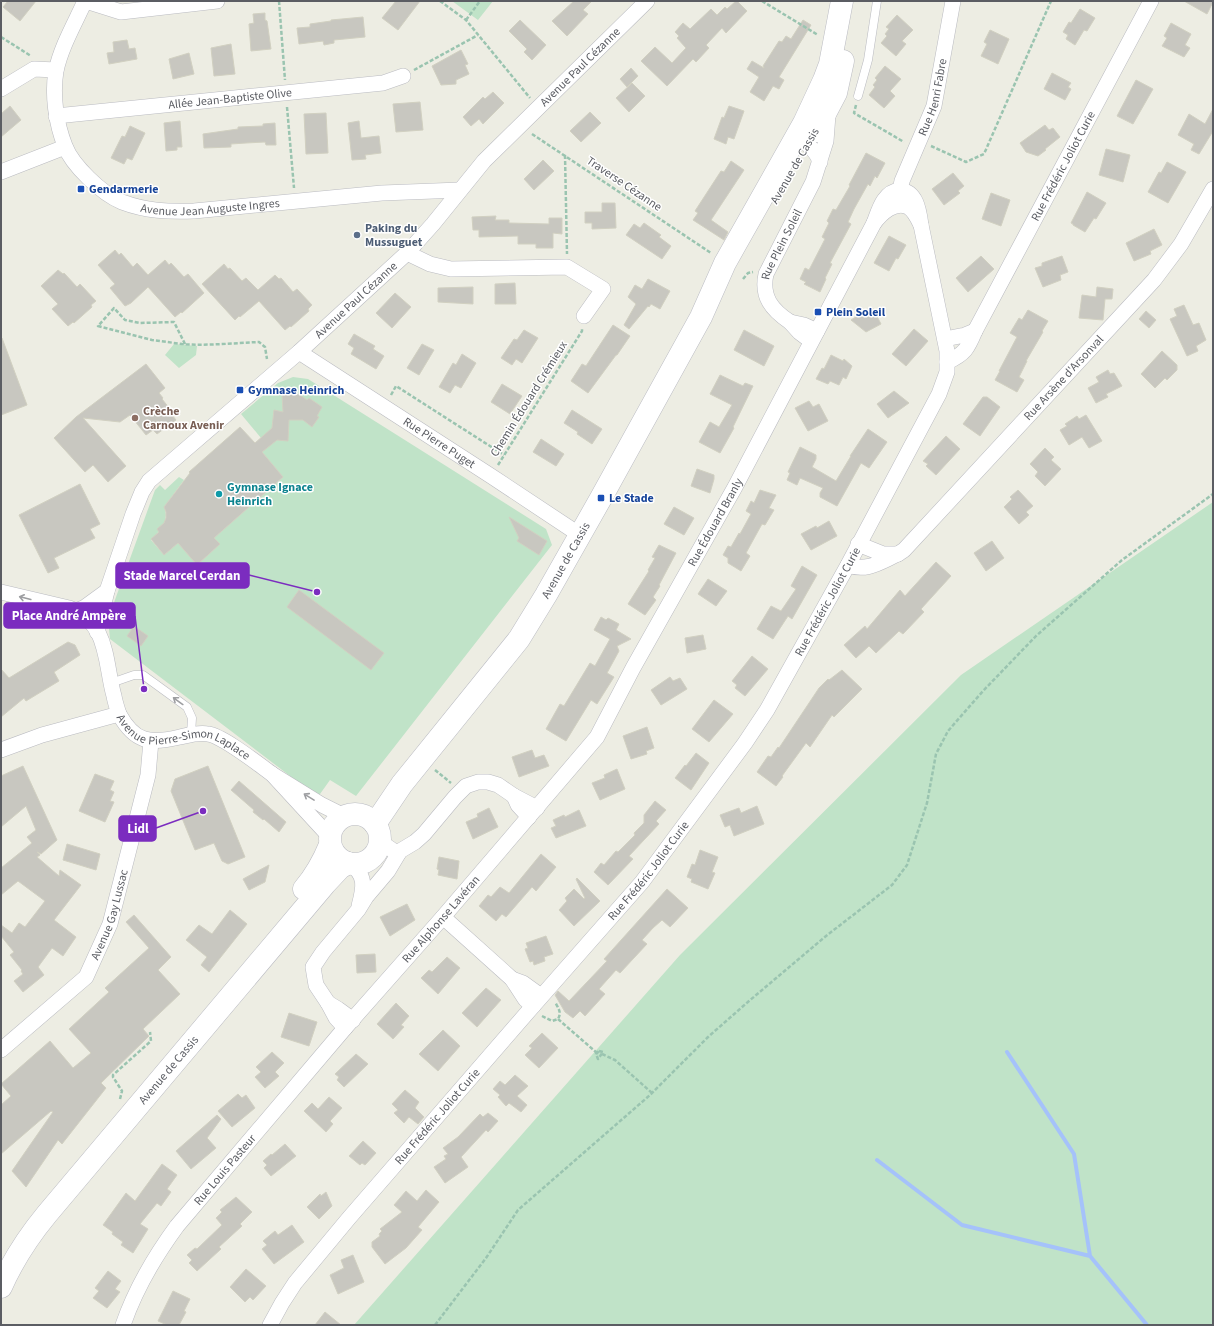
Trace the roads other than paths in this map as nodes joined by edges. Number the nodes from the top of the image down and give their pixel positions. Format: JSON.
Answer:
{"nodes":[{"id":1,"x":85,"y":1,"type":"edge"},
{"id":2,"x":217,"y":1,"type":"edge"},
{"id":3,"x":647,"y":1,"type":"edge"},
{"id":4,"x":842,"y":1,"type":"edge"},
{"id":5,"x":854,"y":1,"type":"edge"},
{"id":6,"x":877,"y":1,"type":"edge"},
{"id":7,"x":953,"y":1,"type":"edge"},
{"id":8,"x":1151,"y":1,"type":"edge"},
{"id":9,"x":62,"y":52,"type":"junction"},
{"id":10,"x":38,"y":66,"type":"junction"},
{"id":11,"x":56,"y":70,"type":"junction"},
{"id":12,"x":403,"y":76,"type":"road end"},
{"id":13,"x":1,"y":89,"type":"edge"},
{"id":14,"x":858,"y":96,"type":"road end"},
{"id":15,"x":56,"y":116,"type":"junction"},
{"id":16,"x":804,"y":123,"type":"junction"},
{"id":17,"x":65,"y":146,"type":"junction"},
{"id":18,"x":814,"y":154,"type":"junction"},
{"id":19,"x":1,"y":172,"type":"edge"},
{"id":20,"x":1213,"y":189,"type":"edge"},
{"id":21,"x":460,"y":190,"type":"junction"},
{"id":22,"x":899,"y":198,"type":"junction"},
{"id":23,"x":407,"y":253,"type":"junction"},
{"id":24,"x":584,"y":316,"type":"dead end"},
{"id":25,"x":701,"y":318,"type":"junction"},
{"id":26,"x":975,"y":331,"type":"junction"},
{"id":27,"x":814,"y":336,"type":"junction"},
{"id":28,"x":945,"y":339,"type":"junction"},
{"id":29,"x":299,"y":352,"type":"junction"},
{"id":30,"x":947,"y":362,"type":"junction"},
{"id":31,"x":580,"y":535,"type":"junction"},
{"id":32,"x":858,"y":544,"type":"junction"},
{"id":33,"x":898,"y":554,"type":"junction"},
{"id":34,"x":848,"y":564,"type":"junction"},
{"id":35,"x":107,"y":591,"type":"junction"},
{"id":36,"x":1,"y":592,"type":"edge"},
{"id":37,"x":76,"y":611,"type":"junction"},
{"id":38,"x":97,"y":632,"type":"junction"},
{"id":39,"x":111,"y":683,"type":"junction"},
{"id":40,"x":119,"y":714,"type":"junction"},
{"id":41,"x":191,"y":734,"type":"junction"},
{"id":42,"x":151,"y":741,"type":"junction"},
{"id":43,"x":1,"y":750,"type":"edge"},
{"id":44,"x":272,"y":774,"type":"junction"},
{"id":45,"x":402,"y":784,"type":"junction"},
{"id":46,"x":533,"y":813,"type":"junction"},
{"id":47,"x":349,"y":814,"type":"junction"},
{"id":48,"x":378,"y":832,"type":"junction"},
{"id":49,"x":329,"y":841,"type":"junction"},
{"id":50,"x":398,"y":854,"type":"junction"},
{"id":51,"x":354,"y":868,"type":"junction"},
{"id":52,"x":388,"y":871,"type":"junction"},
{"id":53,"x":358,"y":910,"type":"junction"},
{"id":54,"x":443,"y":917,"type":"junction"},
{"id":55,"x":537,"y":1001,"type":"junction"},
{"id":56,"x":349,"y":1024,"type":"junction"},
{"id":57,"x":1,"y":1050,"type":"edge"},
{"id":58,"x":1,"y":1259,"type":"edge"},
{"id":59,"x":1,"y":1287,"type":"edge"},
{"id":60,"x":123,"y":1325,"type":"edge"},
{"id":61,"x":270,"y":1325,"type":"edge"}],
"edges":[{"from":1,"to":2,"type":"street"},
{"from":1,"to":9,"type":"street","name":"Avenue Jean Auguste Ingres"},
{"from":3,"to":21,"type":"street","name":"Avenue Paul Cézanne"},
{"from":4,"to":16,"type":"main road","name":"Avenue de Cassis"},
{"from":5,"to":18,"type":"main road","name":"Avenue de Cassis"},
{"from":6,"to":14,"type":"lane"},
{"from":7,"to":22,"type":"street","name":"Rue Henri Fabre"},
{"from":8,"to":26,"type":"street","name":"Rue Frédéric Joliot Curie"},
{"from":9,"to":10,"type":"street"},
{"from":9,"to":11,"type":"street","name":"Avenue Jean Auguste Ingres"},
{"from":10,"to":11,"type":"street"},
{"from":10,"to":13,"type":"street"},
{"from":11,"to":15,"type":"street","name":"Avenue Jean Auguste Ingres"},
{"from":12,"to":15,"type":"street","name":"Allée Jean-Baptiste Olive"},
{"from":15,"to":17,"type":"street","name":"Avenue Jean Auguste Ingres"},
{"from":16,"to":18,"type":"street"},
{"from":16,"to":25,"type":"main road","name":"Avenue de Cassis"},
{"from":17,"to":19,"type":"street"},
{"from":17,"to":21,"type":"street","name":"Avenue Jean Auguste Ingres"},
{"from":18,"to":25,"type":"main road","name":"Avenue de Cassis"},
{"from":18,"to":27,"type":"street","name":"Rue Plein Soleil"},
{"from":20,"to":33,"type":"street","name":"Rue Arsène d'Arsonval"},
{"from":21,"to":23,"type":"street","name":"Avenue Paul Cézanne"},
{"from":22,"to":27,"type":"street","name":"Rue Édouard Branly"},
{"from":22,"to":28,"type":"street"},
{"from":23,"to":24,"type":"street"},
{"from":23,"to":29,"type":"street","name":"Avenue Paul Cézanne"},
{"from":25,"to":31,"type":"main road","name":"Avenue de Cassis"},
{"from":26,"to":28,"type":"street"},
{"from":26,"to":30,"type":"street","name":"Rue Frédéric Joliot Curie"},
{"from":27,"to":46,"type":"street","name":"Rue Édouard Branly"},
{"from":28,"to":30,"type":"street","name":"Rue Frédéric Joliot Curie"},
{"from":29,"to":31,"type":"street","name":"Rue Pierre Puget"},
{"from":29,"to":35,"type":"street","name":"Avenue Paul Cézanne"},
{"from":30,"to":32,"type":"street","name":"Rue Frédéric Joliot Curie"},
{"from":31,"to":45,"type":"main road","name":"Avenue de Cassis"},
{"from":32,"to":33,"type":"street"},
{"from":32,"to":34,"type":"street","name":"Rue Frédéric Joliot Curie"},
{"from":33,"to":34,"type":"street","name":"Rue Arsène d'Arsonval"},
{"from":34,"to":55,"type":"street","name":"Rue Frédéric Joliot Curie"},
{"from":35,"to":37,"type":"street"},
{"from":35,"to":38,"type":"street","name":"Avenue Paul Cézanne"},
{"from":37,"to":36,"type":"street","one_way":true},
{"from":37,"to":38,"type":"street"},
{"from":38,"to":39,"type":"street"},
{"from":39,"to":40,"type":"street"},
{"from":41,"to":39,"type":"lane","one_way":true},
{"from":40,"to":42,"type":"street","name":"Avenue Pierre-Simon Laplace"},
{"from":40,"to":43,"type":"street","name":"Avenue Pierre-Simon Laplace"},
{"from":41,"to":42,"type":"street","name":"Avenue Pierre-Simon Laplace"},
{"from":41,"to":44,"type":"street","name":"Avenue Pierre-Simon Laplace"},
{"from":42,"to":57,"type":"street","name":"Avenue Gay Lussac"},
{"from":47,"to":44,"type":"street","one_way":true},
{"from":44,"to":49,"type":"street"},
{"from":45,"to":47,"type":"main road","name":"Avenue de Cassis"},
{"from":45,"to":48,"type":"main road","name":"Avenue de Cassis"},
{"from":46,"to":50,"type":"street"},
{"from":46,"to":54,"type":"street","name":"Rue Alphonse Lavéran"},
{"from":47,"to":48,"type":"main road"},
{"from":47,"to":49,"type":"main road","name":"Avenue de Cassis"},
{"from":48,"to":50,"type":"street"},
{"from":48,"to":51,"type":"main road","name":"Avenue de Cassis"},
{"from":49,"to":51,"type":"main road"},
{"from":49,"to":58,"type":"main road","name":"Avenue de Cassis"},
{"from":50,"to":52,"type":"street"},
{"from":51,"to":52,"type":"street"},
{"from":51,"to":53,"type":"street"},
{"from":51,"to":59,"type":"main road","name":"Avenue de Cassis"},
{"from":52,"to":53,"type":"street"},
{"from":53,"to":56,"type":"street"},
{"from":54,"to":55,"type":"street"},
{"from":54,"to":56,"type":"street","name":"Rue Alphonse Lavéran"},
{"from":55,"to":61,"type":"street","name":"Rue Frédéric Joliot Curie"},
{"from":56,"to":60,"type":"street","name":"Rue Louis Pasteur"}]}
